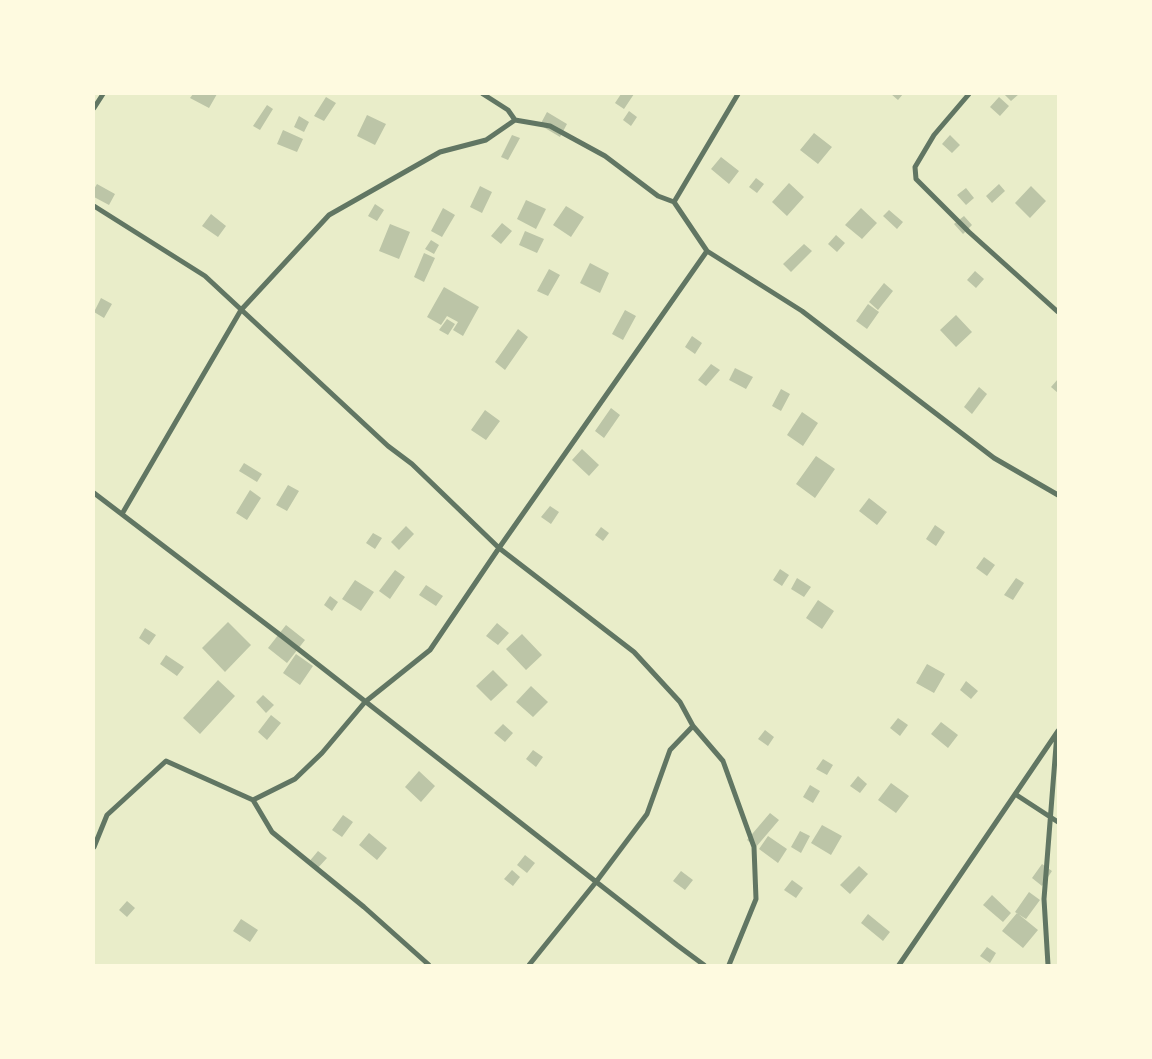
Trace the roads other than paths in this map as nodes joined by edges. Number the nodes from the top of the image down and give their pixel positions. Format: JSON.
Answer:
{"nodes":[{"id":1,"x":103,"y":94,"type":"edge"},
{"id":2,"x":483,"y":94,"type":"edge"},
{"id":3,"x":738,"y":94,"type":"edge"},
{"id":4,"x":969,"y":94,"type":"edge"},
{"id":5,"x":94,"y":108,"type":"edge"},
{"id":6,"x":515,"y":120,"type":"junction"},
{"id":7,"x":674,"y":202,"type":"junction"},
{"id":8,"x":94,"y":206,"type":"edge"},
{"id":9,"x":707,"y":251,"type":"junction"},
{"id":10,"x":241,"y":310,"type":"junction"},
{"id":11,"x":1058,"y":312,"type":"edge"},
{"id":12,"x":94,"y":492,"type":"edge"},
{"id":13,"x":1058,"y":495,"type":"edge"},
{"id":14,"x":122,"y":514,"type":"junction"},
{"id":15,"x":499,"y":548,"type":"junction"},
{"id":16,"x":365,"y":702,"type":"junction"},
{"id":17,"x":693,"y":726,"type":"junction"},
{"id":18,"x":1058,"y":732,"type":"edge"},
{"id":19,"x":1015,"y":794,"type":"junction"},
{"id":20,"x":253,"y":800,"type":"junction"},
{"id":21,"x":1050,"y":817,"type":"junction"},
{"id":22,"x":1058,"y":822,"type":"edge"},
{"id":23,"x":94,"y":847,"type":"edge"},
{"id":24,"x":596,"y":882,"type":"junction"},
{"id":25,"x":429,"y":965,"type":"edge"},
{"id":26,"x":529,"y":965,"type":"edge"},
{"id":27,"x":704,"y":965,"type":"edge"},
{"id":28,"x":729,"y":965,"type":"edge"},
{"id":29,"x":899,"y":965,"type":"edge"},
{"id":30,"x":1048,"y":965,"type":"edge"}],
"edges":[{"from":1,"to":5,"type":"street"},
{"from":2,"to":6,"type":"street"},
{"from":3,"to":7,"type":"street"},
{"from":4,"to":11,"type":"street"},
{"from":6,"to":7,"type":"street"},
{"from":6,"to":10,"type":"street"},
{"from":7,"to":9,"type":"street"},
{"from":8,"to":10,"type":"street"},
{"from":9,"to":13,"type":"street"},
{"from":9,"to":15,"type":"street"},
{"from":10,"to":14,"type":"street"},
{"from":10,"to":15,"type":"street"},
{"from":12,"to":14,"type":"street"},
{"from":14,"to":16,"type":"street"},
{"from":15,"to":16,"type":"street"},
{"from":15,"to":17,"type":"street"},
{"from":16,"to":20,"type":"street"},
{"from":16,"to":24,"type":"street"},
{"from":17,"to":24,"type":"street"},
{"from":17,"to":28,"type":"street"},
{"from":18,"to":19,"type":"street"},
{"from":18,"to":21,"type":"street"},
{"from":19,"to":21,"type":"street"},
{"from":19,"to":29,"type":"street"},
{"from":20,"to":23,"type":"street"},
{"from":20,"to":25,"type":"street"},
{"from":21,"to":22,"type":"street"},
{"from":21,"to":30,"type":"street"},
{"from":24,"to":26,"type":"street"},
{"from":24,"to":27,"type":"street"}]}
